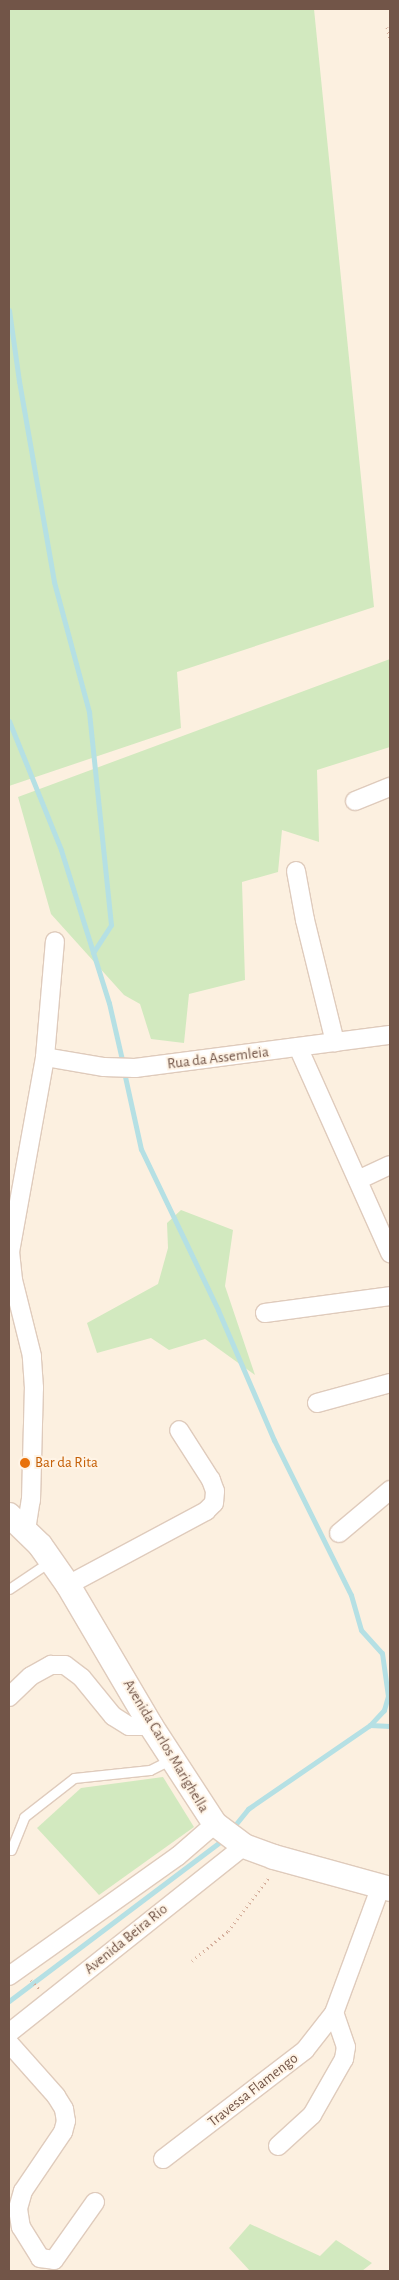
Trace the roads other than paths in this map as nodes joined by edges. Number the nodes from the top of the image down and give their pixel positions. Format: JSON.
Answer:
{"nodes":[{"id":1,"x":390,"y":787,"type":"edge"},
{"id":2,"x":355,"y":801,"type":"dead end"},
{"id":3,"x":296,"y":871,"type":"dead end"},
{"id":4,"x":55,"y":941,"type":"dead end"},
{"id":5,"x":390,"y":1035,"type":"edge"},
{"id":6,"x":335,"y":1042,"type":"junction"},
{"id":7,"x":298,"y":1048,"type":"junction"},
{"id":8,"x":45,"y":1057,"type":"junction"},
{"id":9,"x":390,"y":1166,"type":"edge"},
{"id":10,"x":358,"y":1180,"type":"junction"},
{"id":11,"x":390,"y":1253,"type":"edge"},
{"id":12,"x":390,"y":1296,"type":"edge"},
{"id":13,"x":265,"y":1313,"type":"dead end"},
{"id":14,"x":390,"y":1383,"type":"edge"},
{"id":15,"x":317,"y":1403,"type":"dead end"},
{"id":16,"x":179,"y":1430,"type":"dead end"},
{"id":17,"x":390,"y":1490,"type":"edge"},
{"id":18,"x":18,"y":1522,"type":"edge"},
{"id":19,"x":339,"y":1533,"type":"dead end"},
{"id":20,"x":52,"y":1560,"type":"junction"},
{"id":21,"x":68,"y":1585,"type":"junction"},
{"id":22,"x":9,"y":1589,"type":"edge"},
{"id":23,"x":9,"y":1697,"type":"edge"},
{"id":24,"x":151,"y":1726,"type":"junction"},
{"id":25,"x":172,"y":1759,"type":"junction"},
{"id":26,"x":229,"y":1834,"type":"junction"},
{"id":27,"x":11,"y":1850,"type":"dead end"},
{"id":28,"x":385,"y":1887,"type":"edge"},
{"id":29,"x":15,"y":1972,"type":"edge"},
{"id":30,"x":334,"y":2013,"type":"junction"},
{"id":31,"x":9,"y":2033,"type":"edge"},
{"id":32,"x":9,"y":2043,"type":"edge"},
{"id":33,"x":278,"y":2146,"type":"dead end"},
{"id":34,"x":163,"y":2159,"type":"dead end"},
{"id":35,"x":95,"y":2202,"type":"dead end"}],
"edges":[{"from":1,"to":2,"type":"street"},
{"from":3,"to":6,"type":"street"},
{"from":4,"to":8,"type":"street"},
{"from":5,"to":6,"type":"street","name":"Rua da Assemleia"},
{"from":6,"to":7,"type":"street","name":"Rua da Assemleia"},
{"from":7,"to":8,"type":"street","name":"Rua da Assemleia"},
{"from":7,"to":10,"type":"street"},
{"from":8,"to":18,"type":"street"},
{"from":9,"to":10,"type":"street"},
{"from":10,"to":11,"type":"street"},
{"from":12,"to":13,"type":"street"},
{"from":14,"to":15,"type":"street"},
{"from":16,"to":21,"type":"street"},
{"from":17,"to":19,"type":"street"},
{"from":18,"to":20,"type":"street","name":"Avenida Carlos Marighella"},
{"from":20,"to":21,"type":"street","name":"Avenida Carlos Marighella"},
{"from":20,"to":22,"type":"lane"},
{"from":21,"to":24,"type":"street","name":"Avenida Carlos Marighella"},
{"from":23,"to":24,"type":"street"},
{"from":24,"to":25,"type":"street","name":"Avenida Carlos Marighella"},
{"from":25,"to":26,"type":"street","name":"Avenida Carlos Marighella"},
{"from":25,"to":27,"type":"lane"},
{"from":26,"to":28,"type":"street"},
{"from":26,"to":29,"type":"street"},
{"from":26,"to":31,"type":"street","name":"Avenida Beira Rio"},
{"from":28,"to":30,"type":"street","name":"Travessa Flamengo"},
{"from":30,"to":33,"type":"street"},
{"from":30,"to":34,"type":"street","name":"Travessa Flamengo"},
{"from":32,"to":35,"type":"street"}]}
